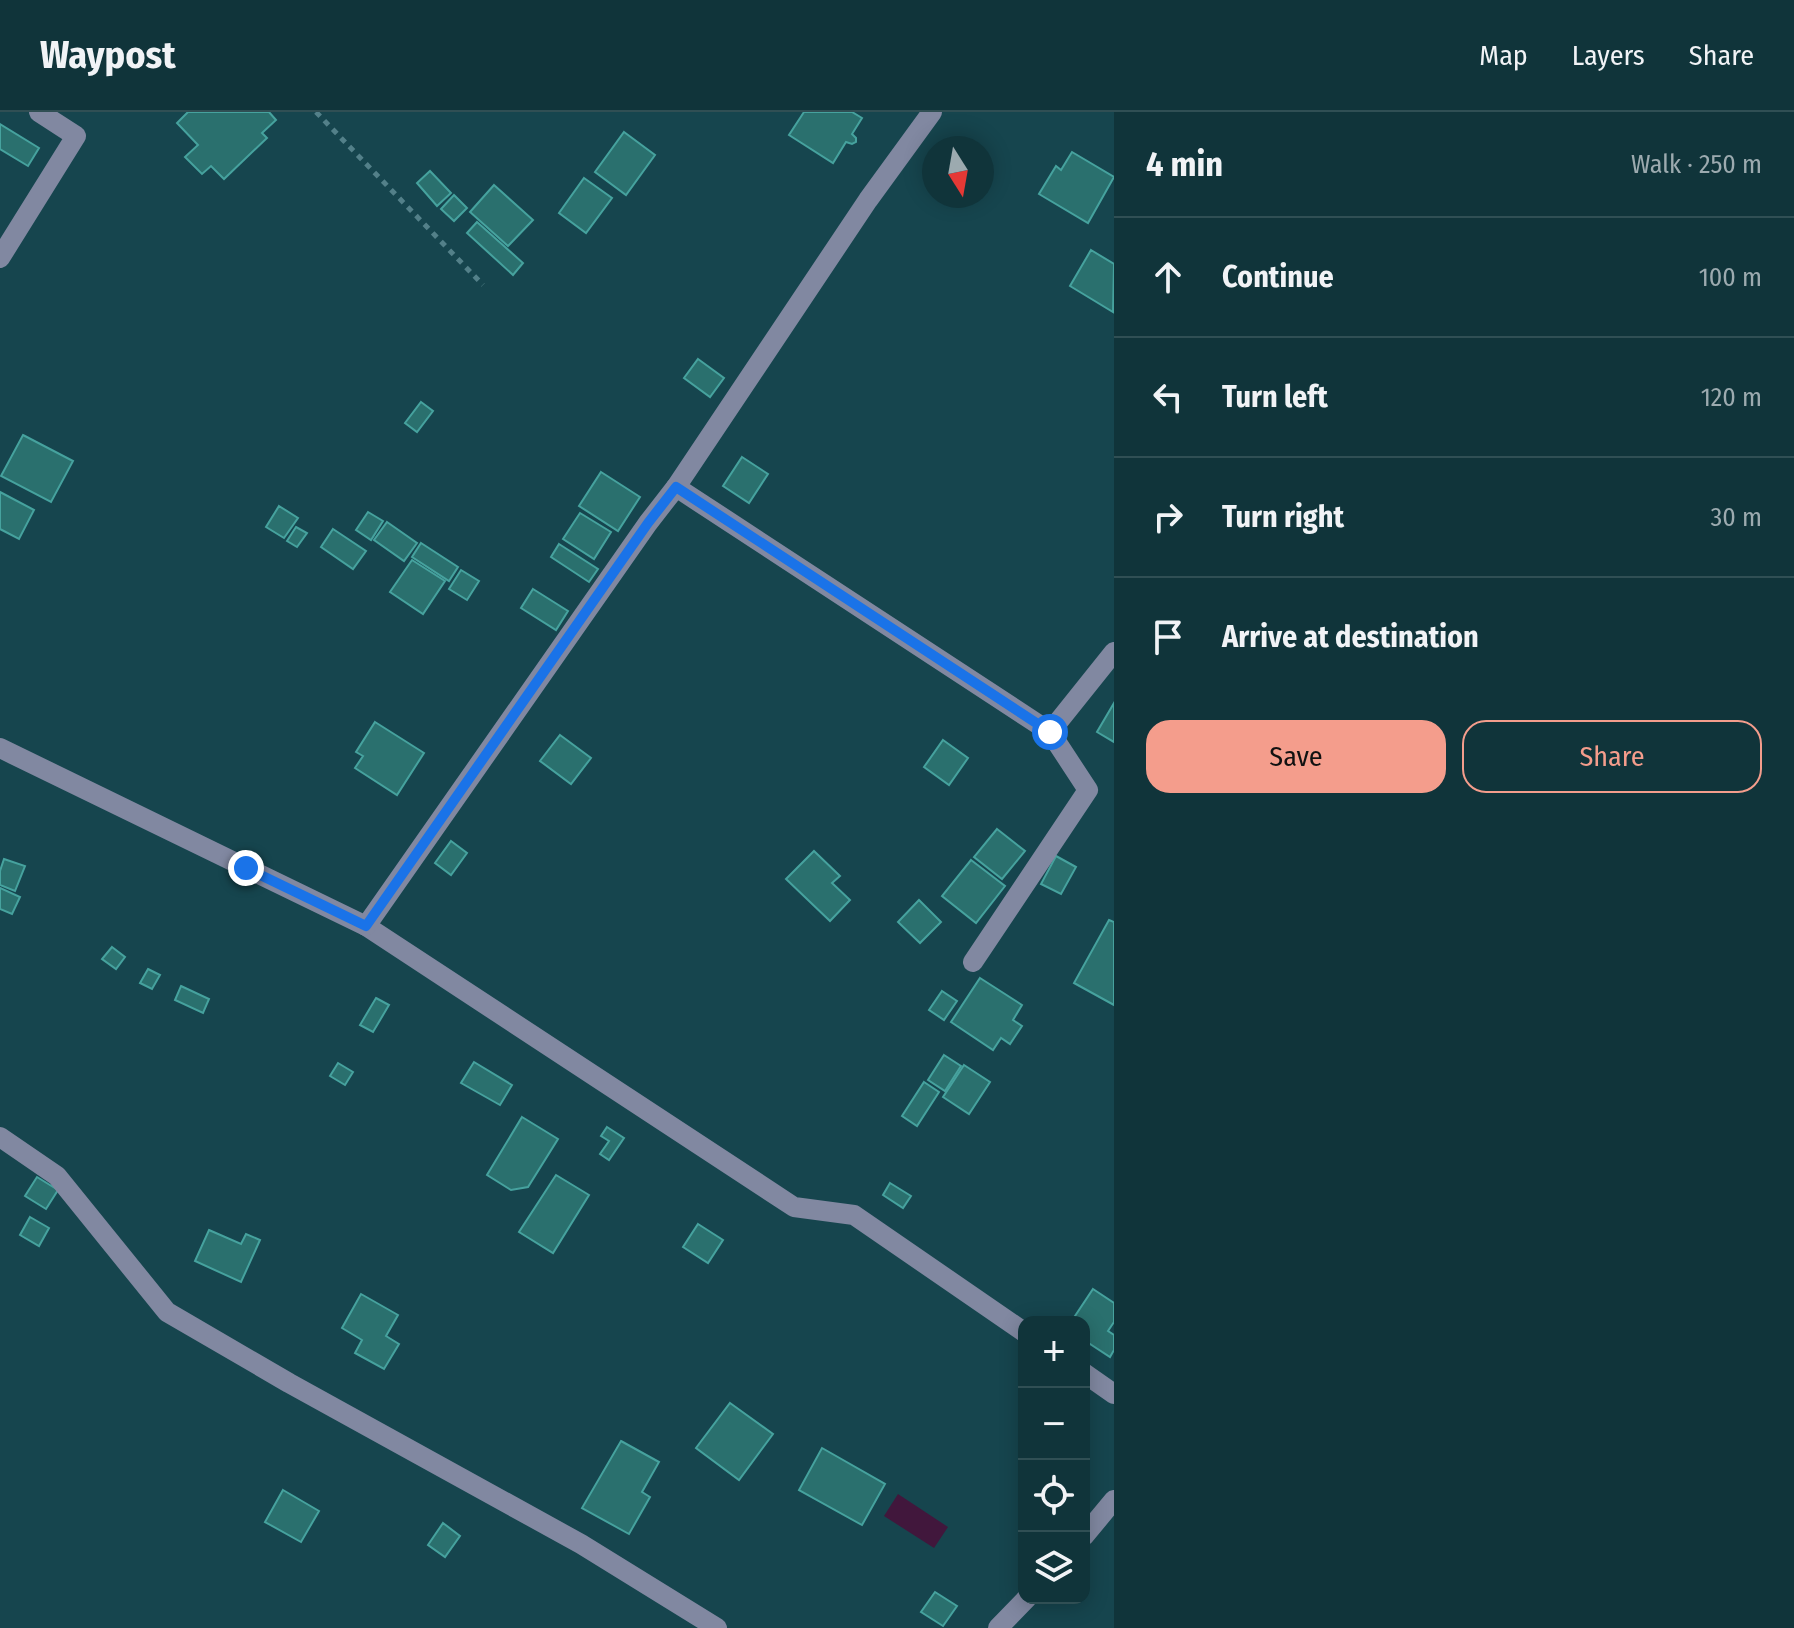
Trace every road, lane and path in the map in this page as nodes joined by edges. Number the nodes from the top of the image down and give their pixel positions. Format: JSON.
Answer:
{"nodes":[{"id":1,"x":39,"y":112,"type":"edge"},
{"id":2,"x":316,"y":112,"type":"edge"},
{"id":3,"x":932,"y":112,"type":"edge"},
{"id":4,"x":0,"y":258,"type":"edge"},
{"id":5,"x":483,"y":285,"type":"dead end"},
{"id":6,"x":676,"y":487,"type":"junction"},
{"id":7,"x":1114,"y":652,"type":"edge"},
{"id":8,"x":1050,"y":732,"type":"junction"},
{"id":9,"x":0,"y":748,"type":"edge"},
{"id":10,"x":366,"y":926,"type":"junction"},
{"id":11,"x":973,"y":962,"type":"dead end"},
{"id":12,"x":0,"y":1137,"type":"edge"},
{"id":13,"x":1018,"y":1328,"type":"edge"},
{"id":14,"x":1090,"y":1377,"type":"edge"},
{"id":15,"x":1114,"y":1394,"type":"edge"},
{"id":16,"x":1114,"y":1500,"type":"edge"},
{"id":17,"x":1087,"y":1532,"type":"edge"},
{"id":18,"x":1021,"y":1604,"type":"edge"},
{"id":19,"x":717,"y":1628,"type":"edge"},
{"id":20,"x":998,"y":1628,"type":"edge"}],
"edges":[{"from":1,"to":4,"type":"street"},
{"from":2,"to":5,"type":"path"},
{"from":3,"to":6,"type":"street"},
{"from":6,"to":8,"type":"street"},
{"from":6,"to":10,"type":"street"},
{"from":7,"to":8,"type":"street"},
{"from":8,"to":11,"type":"street"},
{"from":9,"to":10,"type":"street"},
{"from":10,"to":13,"type":"street"},
{"from":12,"to":19,"type":"street"},
{"from":14,"to":15,"type":"street"},
{"from":16,"to":17,"type":"street"},
{"from":18,"to":20,"type":"street"}]}
